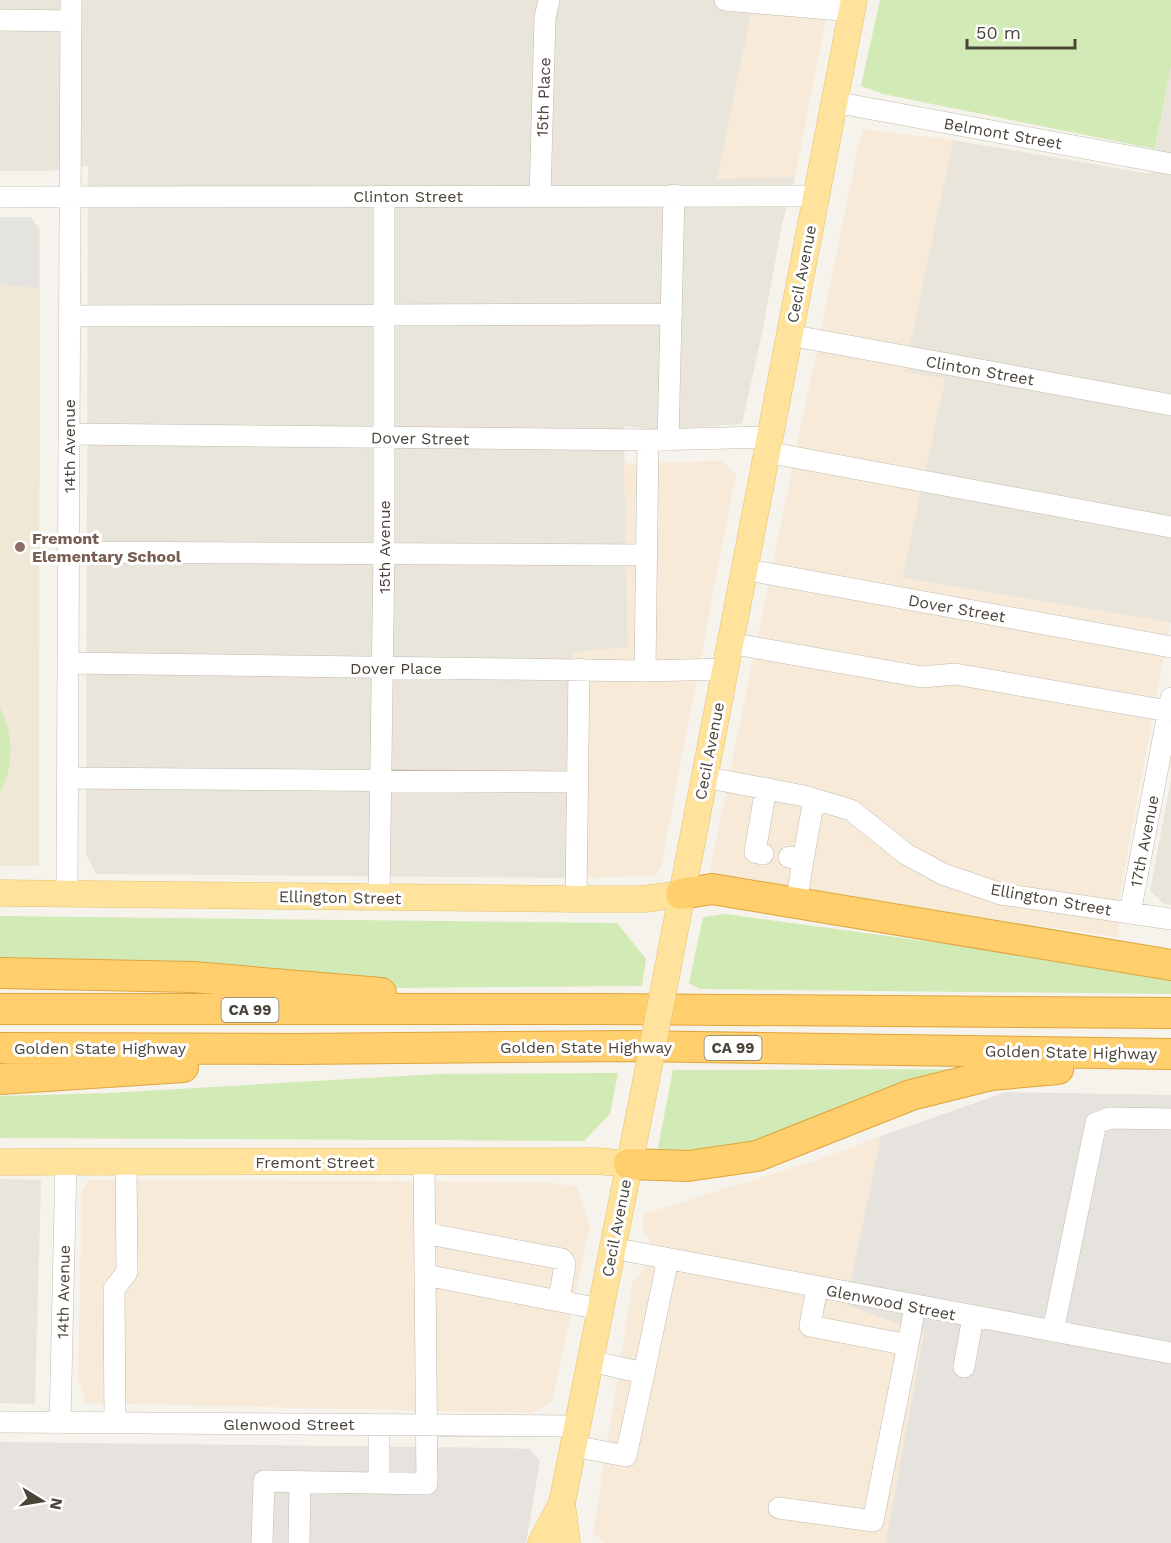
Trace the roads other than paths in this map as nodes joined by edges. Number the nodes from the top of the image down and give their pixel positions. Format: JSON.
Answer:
{"nodes":[{"id":1,"x":549,"y":0,"type":"edge"},
{"id":2,"x":725,"y":0,"type":"edge"},
{"id":3,"x":853,"y":5,"type":"edge"},
{"id":4,"x":71,"y":10,"type":"edge"},
{"id":5,"x":0,"y":20,"type":"edge"},
{"id":6,"x":834,"y":102,"type":"junction"},
{"id":7,"x":1171,"y":164,"type":"edge"},
{"id":8,"x":540,"y":195,"type":"junction"},
{"id":9,"x":674,"y":195,"type":"junction"},
{"id":10,"x":70,"y":196,"type":"junction"},
{"id":11,"x":384,"y":196,"type":"junction"},
{"id":12,"x":816,"y":196,"type":"junction"},
{"id":13,"x":0,"y":197,"type":"edge"},
{"id":14,"x":386,"y":314,"type":"junction"},
{"id":15,"x":672,"y":314,"type":"junction"},
{"id":16,"x":70,"y":316,"type":"junction"},
{"id":17,"x":789,"y":335,"type":"junction"},
{"id":18,"x":1171,"y":405,"type":"edge"},
{"id":19,"x":70,"y":434,"type":"junction"},
{"id":20,"x":384,"y":438,"type":"junction"},
{"id":21,"x":658,"y":440,"type":"junction"},
{"id":22,"x":768,"y":445,"type":"junction"},
{"id":23,"x":1171,"y":527,"type":"edge"},
{"id":24,"x":69,"y":552,"type":"junction"},
{"id":25,"x":384,"y":552,"type":"junction"},
{"id":26,"x":647,"y":555,"type":"junction"},
{"id":27,"x":743,"y":568,"type":"junction"},
{"id":28,"x":729,"y":643,"type":"junction"},
{"id":29,"x":1171,"y":647,"type":"edge"},
{"id":30,"x":69,"y":663,"type":"junction"},
{"id":31,"x":383,"y":668,"type":"junction"},
{"id":32,"x":579,"y":669,"type":"junction"},
{"id":33,"x":724,"y":669,"type":"junction"},
{"id":34,"x":645,"y":670,"type":"junction"},
{"id":35,"x":1170,"y":704,"type":"edge"},
{"id":36,"x":1165,"y":764,"type":"edge"},
{"id":37,"x":704,"y":777,"type":"junction"},
{"id":38,"x":68,"y":778,"type":"junction"},
{"id":39,"x":382,"y":780,"type":"junction"},
{"id":40,"x":576,"y":782,"type":"junction"},
{"id":41,"x":766,"y":788,"type":"junction"},
{"id":42,"x":814,"y":799,"type":"junction"},
{"id":43,"x":763,"y":854,"type":"dead end"},
{"id":44,"x":799,"y":886,"type":"dead end"},
{"id":45,"x":0,"y":892,"type":"edge"},
{"id":46,"x":68,"y":892,"type":"junction"},
{"id":47,"x":681,"y":894,"type":"junction"},
{"id":48,"x":379,"y":898,"type":"junction"},
{"id":49,"x":576,"y":899,"type":"junction"},
{"id":50,"x":1130,"y":913,"type":"junction"},
{"id":51,"x":1171,"y":919,"type":"edge"},
{"id":52,"x":1171,"y":965,"type":"edge"},
{"id":53,"x":0,"y":973,"type":"edge"},
{"id":54,"x":0,"y":1009,"type":"edge"},
{"id":55,"x":500,"y":1010,"type":"junction"},
{"id":56,"x":1171,"y":1013,"type":"edge"},
{"id":57,"x":0,"y":1048,"type":"edge"},
{"id":58,"x":295,"y":1049,"type":"junction"},
{"id":59,"x":1171,"y":1054,"type":"edge"},
{"id":60,"x":1171,"y":1060,"type":"edge"},
{"id":61,"x":0,"y":1079,"type":"edge"},
{"id":62,"x":1171,"y":1119,"type":"edge"},
{"id":63,"x":0,"y":1162,"type":"edge"},
{"id":64,"x":66,"y":1162,"type":"junction"},
{"id":65,"x":126,"y":1162,"type":"junction"},
{"id":66,"x":424,"y":1162,"type":"junction"},
{"id":67,"x":629,"y":1164,"type":"junction"},
{"id":68,"x":424,"y":1233,"type":"junction"},
{"id":69,"x":612,"y":1248,"type":"junction"},
{"id":70,"x":668,"y":1259,"type":"junction"},
{"id":71,"x":425,"y":1275,"type":"junction"},
{"id":72,"x":817,"y":1287,"type":"junction"},
{"id":73,"x":559,"y":1301,"type":"junction"},
{"id":74,"x":915,"y":1306,"type":"junction"},
{"id":75,"x":600,"y":1309,"type":"junction"},
{"id":76,"x":973,"y":1317,"type":"junction"},
{"id":77,"x":1053,"y":1331,"type":"junction"},
{"id":78,"x":908,"y":1345,"type":"junction"},
{"id":79,"x":1171,"y":1353,"type":"edge"},
{"id":80,"x":590,"y":1361,"type":"junction"},
{"id":81,"x":964,"y":1367,"type":"dead end"},
{"id":82,"x":644,"y":1373,"type":"junction"},
{"id":83,"x":0,"y":1422,"type":"edge"},
{"id":84,"x":60,"y":1423,"type":"junction"},
{"id":85,"x":115,"y":1423,"type":"junction"},
{"id":86,"x":379,"y":1425,"type":"junction"},
{"id":87,"x":426,"y":1425,"type":"junction"},
{"id":88,"x":575,"y":1436,"type":"junction"},
{"id":89,"x":300,"y":1482,"type":"junction"},
{"id":90,"x":379,"y":1484,"type":"junction"},
{"id":91,"x":562,"y":1503,"type":"junction"},
{"id":92,"x":779,"y":1508,"type":"dead end"},
{"id":93,"x":299,"y":1541,"type":"dead end"},
{"id":94,"x":262,"y":1543,"type":"edge"},
{"id":95,"x":541,"y":1543,"type":"edge"},
{"id":96,"x":567,"y":1543,"type":"edge"}],
"edges":[{"from":1,"to":8,"type":"street","name":"15th Place"},
{"from":2,"to":3,"type":"street"},
{"from":3,"to":6,"type":"main road","name":"Cecil Avenue"},
{"from":4,"to":5,"type":"street"},
{"from":4,"to":10,"type":"street","name":"14th Avenue"},
{"from":6,"to":7,"type":"street","name":"Belmont Street"},
{"from":6,"to":12,"type":"main road","name":"Cecil Avenue"},
{"from":8,"to":9,"type":"street","name":"Clinton Street"},
{"from":8,"to":11,"type":"street","name":"Clinton Street"},
{"from":9,"to":12,"type":"street","name":"Clinton Street"},
{"from":9,"to":15,"type":"street"},
{"from":10,"to":11,"type":"street","name":"Clinton Street"},
{"from":10,"to":13,"type":"street","name":"Clinton Street"},
{"from":10,"to":16,"type":"street","name":"14th Avenue"},
{"from":11,"to":14,"type":"street","name":"15th Avenue"},
{"from":12,"to":17,"type":"main road","name":"Cecil Avenue"},
{"from":14,"to":15,"type":"street"},
{"from":14,"to":16,"type":"street"},
{"from":14,"to":20,"type":"street","name":"15th Avenue"},
{"from":15,"to":21,"type":"street"},
{"from":16,"to":19,"type":"street","name":"14th Avenue"},
{"from":17,"to":18,"type":"street","name":"Clinton Street"},
{"from":17,"to":22,"type":"main road","name":"Cecil Avenue"},
{"from":19,"to":20,"type":"street","name":"Dover Street"},
{"from":19,"to":24,"type":"street","name":"14th Avenue"},
{"from":20,"to":21,"type":"street","name":"Dover Street"},
{"from":20,"to":25,"type":"street","name":"15th Avenue"},
{"from":21,"to":22,"type":"street","name":"Dover Street"},
{"from":21,"to":26,"type":"street"},
{"from":22,"to":23,"type":"street","name":"Dover Street"},
{"from":22,"to":27,"type":"main road","name":"Cecil Avenue"},
{"from":24,"to":25,"type":"street"},
{"from":24,"to":30,"type":"street","name":"14th Avenue"},
{"from":25,"to":26,"type":"street"},
{"from":25,"to":31,"type":"street","name":"15th Avenue"},
{"from":26,"to":34,"type":"street"},
{"from":27,"to":28,"type":"main road","name":"Cecil Avenue"},
{"from":27,"to":29,"type":"street","name":"Dover Street"},
{"from":28,"to":33,"type":"main road","name":"Cecil Avenue"},
{"from":28,"to":35,"type":"street"},
{"from":30,"to":31,"type":"street","name":"Dover Place"},
{"from":30,"to":38,"type":"street","name":"14th Avenue"},
{"from":31,"to":32,"type":"street","name":"Dover Place"},
{"from":31,"to":39,"type":"street","name":"15th Avenue"},
{"from":32,"to":34,"type":"street","name":"Dover Place"},
{"from":32,"to":40,"type":"street"},
{"from":33,"to":34,"type":"street","name":"Dover Place"},
{"from":33,"to":37,"type":"main road","name":"Cecil Avenue"},
{"from":35,"to":36,"type":"street","name":"17th Avenue"},
{"from":36,"to":50,"type":"street","name":"17th Avenue"},
{"from":37,"to":41,"type":"street","name":"Ellington Street"},
{"from":37,"to":47,"type":"main road","name":"Cecil Avenue"},
{"from":38,"to":39,"type":"street"},
{"from":38,"to":46,"type":"street","name":"14th Avenue"},
{"from":39,"to":40,"type":"street"},
{"from":39,"to":48,"type":"street","name":"15th Avenue"},
{"from":40,"to":49,"type":"street"},
{"from":41,"to":42,"type":"street","name":"Ellington Street"},
{"from":41,"to":43,"type":"street"},
{"from":42,"to":44,"type":"street"},
{"from":42,"to":50,"type":"street","name":"Ellington Street"},
{"from":45,"to":46,"type":"main road","name":"Ellington Street"},
{"from":46,"to":48,"type":"main road","name":"Ellington Street"},
{"from":47,"to":49,"type":"main road","name":"Ellington Street"},
{"from":47,"to":52,"type":"highway"},
{"from":47,"to":67,"type":"main road","name":"Cecil Avenue","bridge":true},
{"from":48,"to":49,"type":"main road","name":"Ellington Street"},
{"from":50,"to":51,"type":"street","name":"Ellington Street"},
{"from":53,"to":55,"type":"highway"},
{"from":54,"to":55,"type":"highway","number":"CA 99"},
{"from":55,"to":56,"type":"highway","number":"CA 99"},
{"from":57,"to":58,"type":"highway","name":"Golden State Highway","number":"CA 99"},
{"from":58,"to":59,"type":"highway","name":"Golden State Highway","number":"CA 99"},
{"from":58,"to":61,"type":"highway"},
{"from":60,"to":67,"type":"highway"},
{"from":62,"to":77,"type":"street"},
{"from":63,"to":64,"type":"main road","name":"Fremont Street"},
{"from":64,"to":65,"type":"main road","name":"Fremont Street"},
{"from":64,"to":84,"type":"street","name":"14th Avenue"},
{"from":65,"to":66,"type":"main road","name":"Fremont Street"},
{"from":65,"to":85,"type":"street"},
{"from":66,"to":67,"type":"main road","name":"Fremont Street"},
{"from":66,"to":68,"type":"street"},
{"from":67,"to":69,"type":"main road","name":"Cecil Avenue"},
{"from":68,"to":71,"type":"street"},
{"from":68,"to":73,"type":"street"},
{"from":69,"to":70,"type":"street","name":"Glenwood Street"},
{"from":69,"to":75,"type":"main road","name":"Cecil Avenue"},
{"from":70,"to":72,"type":"street","name":"Glenwood Street"},
{"from":70,"to":82,"type":"street"},
{"from":71,"to":73,"type":"street"},
{"from":71,"to":87,"type":"street"},
{"from":72,"to":74,"type":"street","name":"Glenwood Street"},
{"from":72,"to":78,"type":"street"},
{"from":73,"to":75,"type":"street"},
{"from":74,"to":76,"type":"street","name":"Glenwood Street"},
{"from":74,"to":78,"type":"street"},
{"from":75,"to":80,"type":"main road","name":"Cecil Avenue"},
{"from":76,"to":77,"type":"street","name":"Glenwood Street"},
{"from":76,"to":81,"type":"street"},
{"from":77,"to":79,"type":"street","name":"Glenwood Street"},
{"from":78,"to":92,"type":"street"},
{"from":80,"to":82,"type":"street"},
{"from":80,"to":88,"type":"main road","name":"Cecil Avenue"},
{"from":82,"to":88,"type":"street","name":"Glenwood Street"},
{"from":83,"to":84,"type":"street","name":"Glenwood Street"},
{"from":84,"to":85,"type":"street","name":"Glenwood Street"},
{"from":85,"to":86,"type":"street","name":"Glenwood Street"},
{"from":86,"to":87,"type":"street","name":"Glenwood Street"},
{"from":86,"to":90,"type":"street"},
{"from":87,"to":88,"type":"street","name":"Glenwood Street"},
{"from":87,"to":90,"type":"street"},
{"from":88,"to":91,"type":"main road","name":"Cecil Avenue"},
{"from":89,"to":90,"type":"street"},
{"from":89,"to":93,"type":"street"},
{"from":89,"to":94,"type":"street"},
{"from":91,"to":95,"type":"main road","name":"Cecil Avenue"},
{"from":91,"to":96,"type":"main road","name":"Cecil Avenue"}]}
